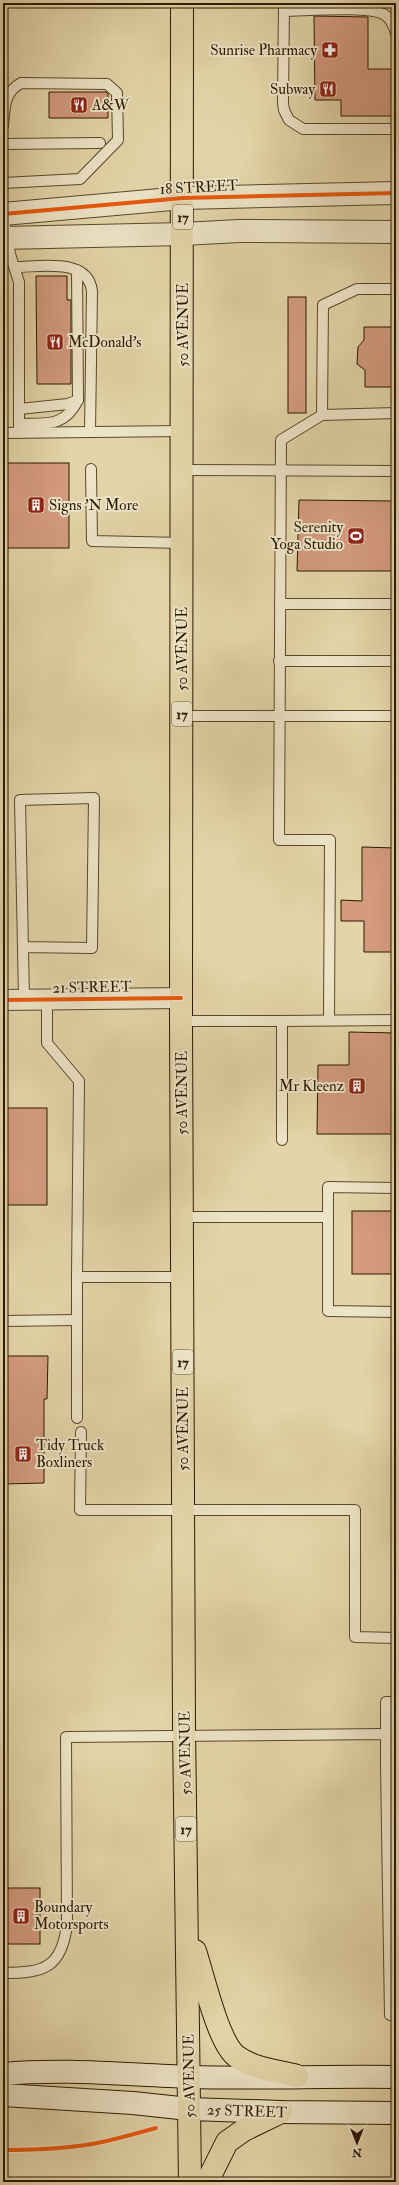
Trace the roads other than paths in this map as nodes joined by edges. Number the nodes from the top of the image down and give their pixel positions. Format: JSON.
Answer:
{"nodes":[{"id":1,"x":182,"y":3,"type":"edge"},
{"id":2,"x":284,"y":7,"type":"edge"},
{"id":3,"x":396,"y":33,"type":"edge"},
{"id":4,"x":3,"y":126,"type":"edge"},
{"id":5,"x":396,"y":129,"type":"edge"},
{"id":6,"x":100,"y":143,"type":"dead end"},
{"id":7,"x":3,"y":144,"type":"edge"},
{"id":8,"x":3,"y":184,"type":"edge"},
{"id":9,"x":396,"y":193,"type":"edge"},
{"id":10,"x":183,"y":198,"type":"junction"},
{"id":11,"x":3,"y":215,"type":"edge"},
{"id":12,"x":396,"y":232,"type":"edge"},
{"id":13,"x":183,"y":234,"type":"junction"},
{"id":14,"x":5,"y":238,"type":"edge"},
{"id":15,"x":15,"y":267,"type":"junction"},
{"id":16,"x":77,"y":270,"type":"junction"},
{"id":17,"x":396,"y":289,"type":"edge"},
{"id":18,"x":78,"y":400,"type":"junction"},
{"id":19,"x":19,"y":409,"type":"junction"},
{"id":20,"x":396,"y":414,"type":"edge"},
{"id":21,"x":322,"y":415,"type":"junction"},
{"id":22,"x":19,"y":428,"type":"junction"},
{"id":23,"x":183,"y":431,"type":"junction"},
{"id":24,"x":90,"y":432,"type":"junction"},
{"id":25,"x":3,"y":433,"type":"edge"},
{"id":26,"x":91,"y":469,"type":"dead end"},
{"id":27,"x":183,"y":470,"type":"junction"},
{"id":28,"x":281,"y":470,"type":"junction"},
{"id":29,"x":396,"y":471,"type":"edge"},
{"id":30,"x":183,"y":543,"type":"junction"},
{"id":31,"x":280,"y":604,"type":"junction"},
{"id":32,"x":396,"y":604,"type":"edge"},
{"id":33,"x":279,"y":661,"type":"junction"},
{"id":34,"x":396,"y":661,"type":"edge"},
{"id":35,"x":182,"y":716,"type":"junction"},
{"id":36,"x":279,"y":716,"type":"junction"},
{"id":37,"x":396,"y":716,"type":"edge"},
{"id":38,"x":23,"y":948,"type":"junction"},
{"id":39,"x":181,"y":998,"type":"junction"},
{"id":40,"x":24,"y":999,"type":"junction"},
{"id":41,"x":46,"y":999,"type":"junction"},
{"id":42,"x":3,"y":1000,"type":"edge"},
{"id":43,"x":329,"y":1020,"type":"junction"},
{"id":44,"x":396,"y":1020,"type":"edge"},
{"id":45,"x":181,"y":1021,"type":"junction"},
{"id":46,"x":282,"y":1021,"type":"junction"},
{"id":47,"x":282,"y":1140,"type":"dead end"},
{"id":48,"x":396,"y":1188,"type":"edge"},
{"id":49,"x":182,"y":1217,"type":"junction"},
{"id":50,"x":328,"y":1217,"type":"junction"},
{"id":51,"x":77,"y":1277,"type":"junction"},
{"id":52,"x":182,"y":1277,"type":"junction"},
{"id":53,"x":396,"y":1312,"type":"edge"},
{"id":54,"x":77,"y":1320,"type":"junction"},
{"id":55,"x":3,"y":1321,"type":"edge"},
{"id":56,"x":77,"y":1418,"type":"dead end"},
{"id":57,"x":81,"y":1432,"type":"dead end"},
{"id":58,"x":183,"y":1509,"type":"junction"},
{"id":59,"x":396,"y":1638,"type":"edge"},
{"id":60,"x":396,"y":1702,"type":"edge"},
{"id":61,"x":386,"y":1734,"type":"junction"},
{"id":62,"x":184,"y":1736,"type":"junction"},
{"id":63,"x":391,"y":1767,"type":"edge"},
{"id":64,"x":188,"y":1930,"type":"junction"},
{"id":65,"x":3,"y":1973,"type":"edge"},
{"id":66,"x":396,"y":2015,"type":"edge"},
{"id":67,"x":3,"y":2074,"type":"edge"},
{"id":68,"x":297,"y":2076,"type":"junction"},
{"id":69,"x":189,"y":2077,"type":"junction"},
{"id":70,"x":396,"y":2077,"type":"edge"},
{"id":71,"x":3,"y":2095,"type":"edge"},
{"id":72,"x":189,"y":2109,"type":"junction"},
{"id":73,"x":281,"y":2112,"type":"junction"},
{"id":74,"x":396,"y":2113,"type":"edge"},
{"id":75,"x":190,"y":2182,"type":"edge"},
{"id":76,"x":207,"y":2182,"type":"edge"}],
"edges":[{"from":1,"to":10,"type":"main road","name":"50 AVENUE","number":"17"},
{"from":2,"to":3,"type":"lane"},
{"from":2,"to":5,"type":"lane"},
{"from":4,"to":8,"type":"lane"},
{"from":6,"to":7,"type":"lane"},
{"from":9,"to":10,"type":"main road","name":"18 STREET"},
{"from":10,"to":11,"type":"main road","name":"18 STREET"},
{"from":10,"to":13,"type":"main road","name":"50 AVENUE","number":"17"},
{"from":11,"to":14,"type":"lane"},
{"from":12,"to":13,"type":"main road"},
{"from":13,"to":14,"type":"main road"},
{"from":13,"to":23,"type":"main road","name":"50 AVENUE","number":"17"},
{"from":14,"to":15,"type":"lane"},
{"from":15,"to":16,"type":"lane"},
{"from":15,"to":19,"type":"lane"},
{"from":16,"to":18,"type":"lane"},
{"from":16,"to":24,"type":"lane"},
{"from":17,"to":21,"type":"lane"},
{"from":18,"to":19,"type":"lane"},
{"from":18,"to":22,"type":"lane"},
{"from":19,"to":22,"type":"lane"},
{"from":20,"to":21,"type":"lane"},
{"from":21,"to":28,"type":"lane"},
{"from":22,"to":24,"type":"lane"},
{"from":22,"to":25,"type":"lane"},
{"from":23,"to":24,"type":"lane"},
{"from":23,"to":27,"type":"main road","name":"50 AVENUE","number":"17"},
{"from":26,"to":30,"type":"lane"},
{"from":27,"to":28,"type":"lane"},
{"from":27,"to":30,"type":"main road","name":"50 AVENUE","number":"17"},
{"from":28,"to":29,"type":"lane"},
{"from":28,"to":31,"type":"lane"},
{"from":30,"to":35,"type":"main road","name":"50 AVENUE","number":"17"},
{"from":31,"to":32,"type":"lane"},
{"from":31,"to":33,"type":"lane"},
{"from":33,"to":34,"type":"lane"},
{"from":33,"to":36,"type":"lane"},
{"from":35,"to":36,"type":"lane"},
{"from":35,"to":39,"type":"main road","name":"50 AVENUE","number":"17"},
{"from":36,"to":37,"type":"lane"},
{"from":36,"to":43,"type":"lane"},
{"from":38,"to":38,"type":"lane"},
{"from":38,"to":40,"type":"lane"},
{"from":39,"to":41,"type":"street","name":"21 STREET"},
{"from":39,"to":45,"type":"main road","name":"50 AVENUE","number":"17"},
{"from":40,"to":41,"type":"street","name":"21 STREET"},
{"from":40,"to":42,"type":"street","name":"21 STREET"},
{"from":41,"to":51,"type":"lane"},
{"from":43,"to":44,"type":"lane"},
{"from":43,"to":46,"type":"lane"},
{"from":45,"to":46,"type":"lane"},
{"from":45,"to":49,"type":"main road","name":"50 AVENUE","number":"17"},
{"from":46,"to":47,"type":"lane"},
{"from":48,"to":50,"type":"lane"},
{"from":49,"to":50,"type":"lane"},
{"from":49,"to":52,"type":"main road","name":"50 AVENUE","number":"17"},
{"from":50,"to":53,"type":"lane"},
{"from":51,"to":52,"type":"lane"},
{"from":51,"to":54,"type":"lane"},
{"from":52,"to":58,"type":"main road","name":"50 AVENUE","number":"17"},
{"from":54,"to":55,"type":"lane"},
{"from":54,"to":56,"type":"lane"},
{"from":57,"to":58,"type":"lane"},
{"from":58,"to":59,"type":"lane"},
{"from":58,"to":62,"type":"main road","name":"50 AVENUE","number":"17"},
{"from":60,"to":61,"type":"lane"},
{"from":61,"to":62,"type":"lane"},
{"from":61,"to":63,"type":"lane"},
{"from":62,"to":64,"type":"main road","name":"50 AVENUE","number":"17"},
{"from":62,"to":65,"type":"lane"},
{"from":63,"to":66,"type":"lane"},
{"from":64,"to":68,"type":"main road"},
{"from":64,"to":69,"type":"main road","name":"50 AVENUE","number":"17"},
{"from":67,"to":69,"type":"main road"},
{"from":68,"to":69,"type":"main road"},
{"from":68,"to":70,"type":"main road"},
{"from":69,"to":72,"type":"main road","name":"50 AVENUE","number":"17"},
{"from":71,"to":72,"type":"main road","name":"25 STREET"},
{"from":72,"to":73,"type":"main road","name":"25 STREET"},
{"from":72,"to":75,"type":"main road","name":"50 AVENUE","number":"17"},
{"from":73,"to":74,"type":"main road","name":"25 STREET"},
{"from":73,"to":76,"type":"main road"}]}
